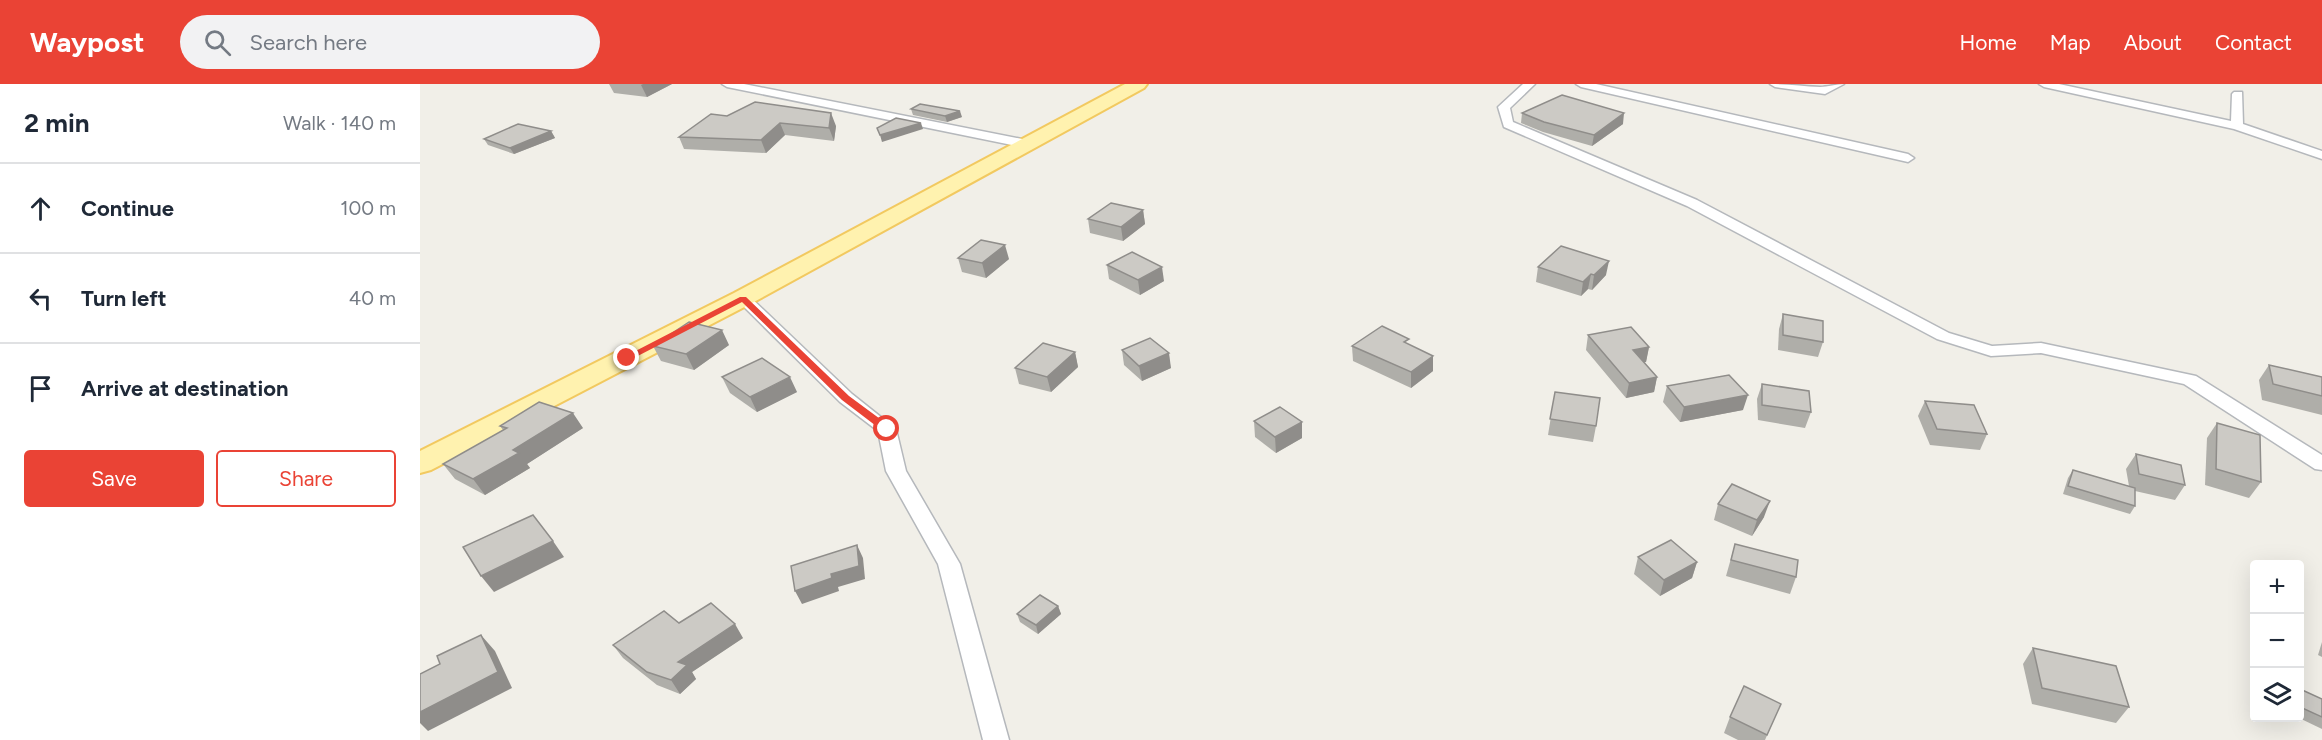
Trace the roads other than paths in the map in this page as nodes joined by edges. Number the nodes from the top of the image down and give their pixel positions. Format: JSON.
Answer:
{"nodes":[{"id":1,"x":727,"y":84,"type":"edge"},
{"id":2,"x":1138,"y":84,"type":"edge"},
{"id":3,"x":1530,"y":84,"type":"edge"},
{"id":4,"x":1581,"y":84,"type":"edge"},
{"id":5,"x":1775,"y":84,"type":"edge"},
{"id":6,"x":1839,"y":84,"type":"edge"},
{"id":7,"x":2044,"y":84,"type":"edge"},
{"id":8,"x":2238,"y":94,"type":"dead end"},
{"id":9,"x":2237,"y":126,"type":"junction"},
{"id":10,"x":1027,"y":144,"type":"junction"},
{"id":11,"x":2322,"y":155,"type":"edge"},
{"id":12,"x":1908,"y":158,"type":"dead end"},
{"id":13,"x":743,"y":298,"type":"junction"},
{"id":14,"x":420,"y":463,"type":"edge"},
{"id":15,"x":2322,"y":464,"type":"edge"},
{"id":16,"x":996,"y":740,"type":"edge"}],
"edges":[{"from":1,"to":10,"type":"street"},
{"from":2,"to":10,"type":"main road"},
{"from":3,"to":15,"type":"street"},
{"from":4,"to":12,"type":"street"},
{"from":5,"to":6,"type":"street"},
{"from":7,"to":9,"type":"street"},
{"from":8,"to":9,"type":"street"},
{"from":9,"to":11,"type":"street"},
{"from":10,"to":13,"type":"main road"},
{"from":13,"to":14,"type":"main road"},
{"from":13,"to":16,"type":"street"}]}
